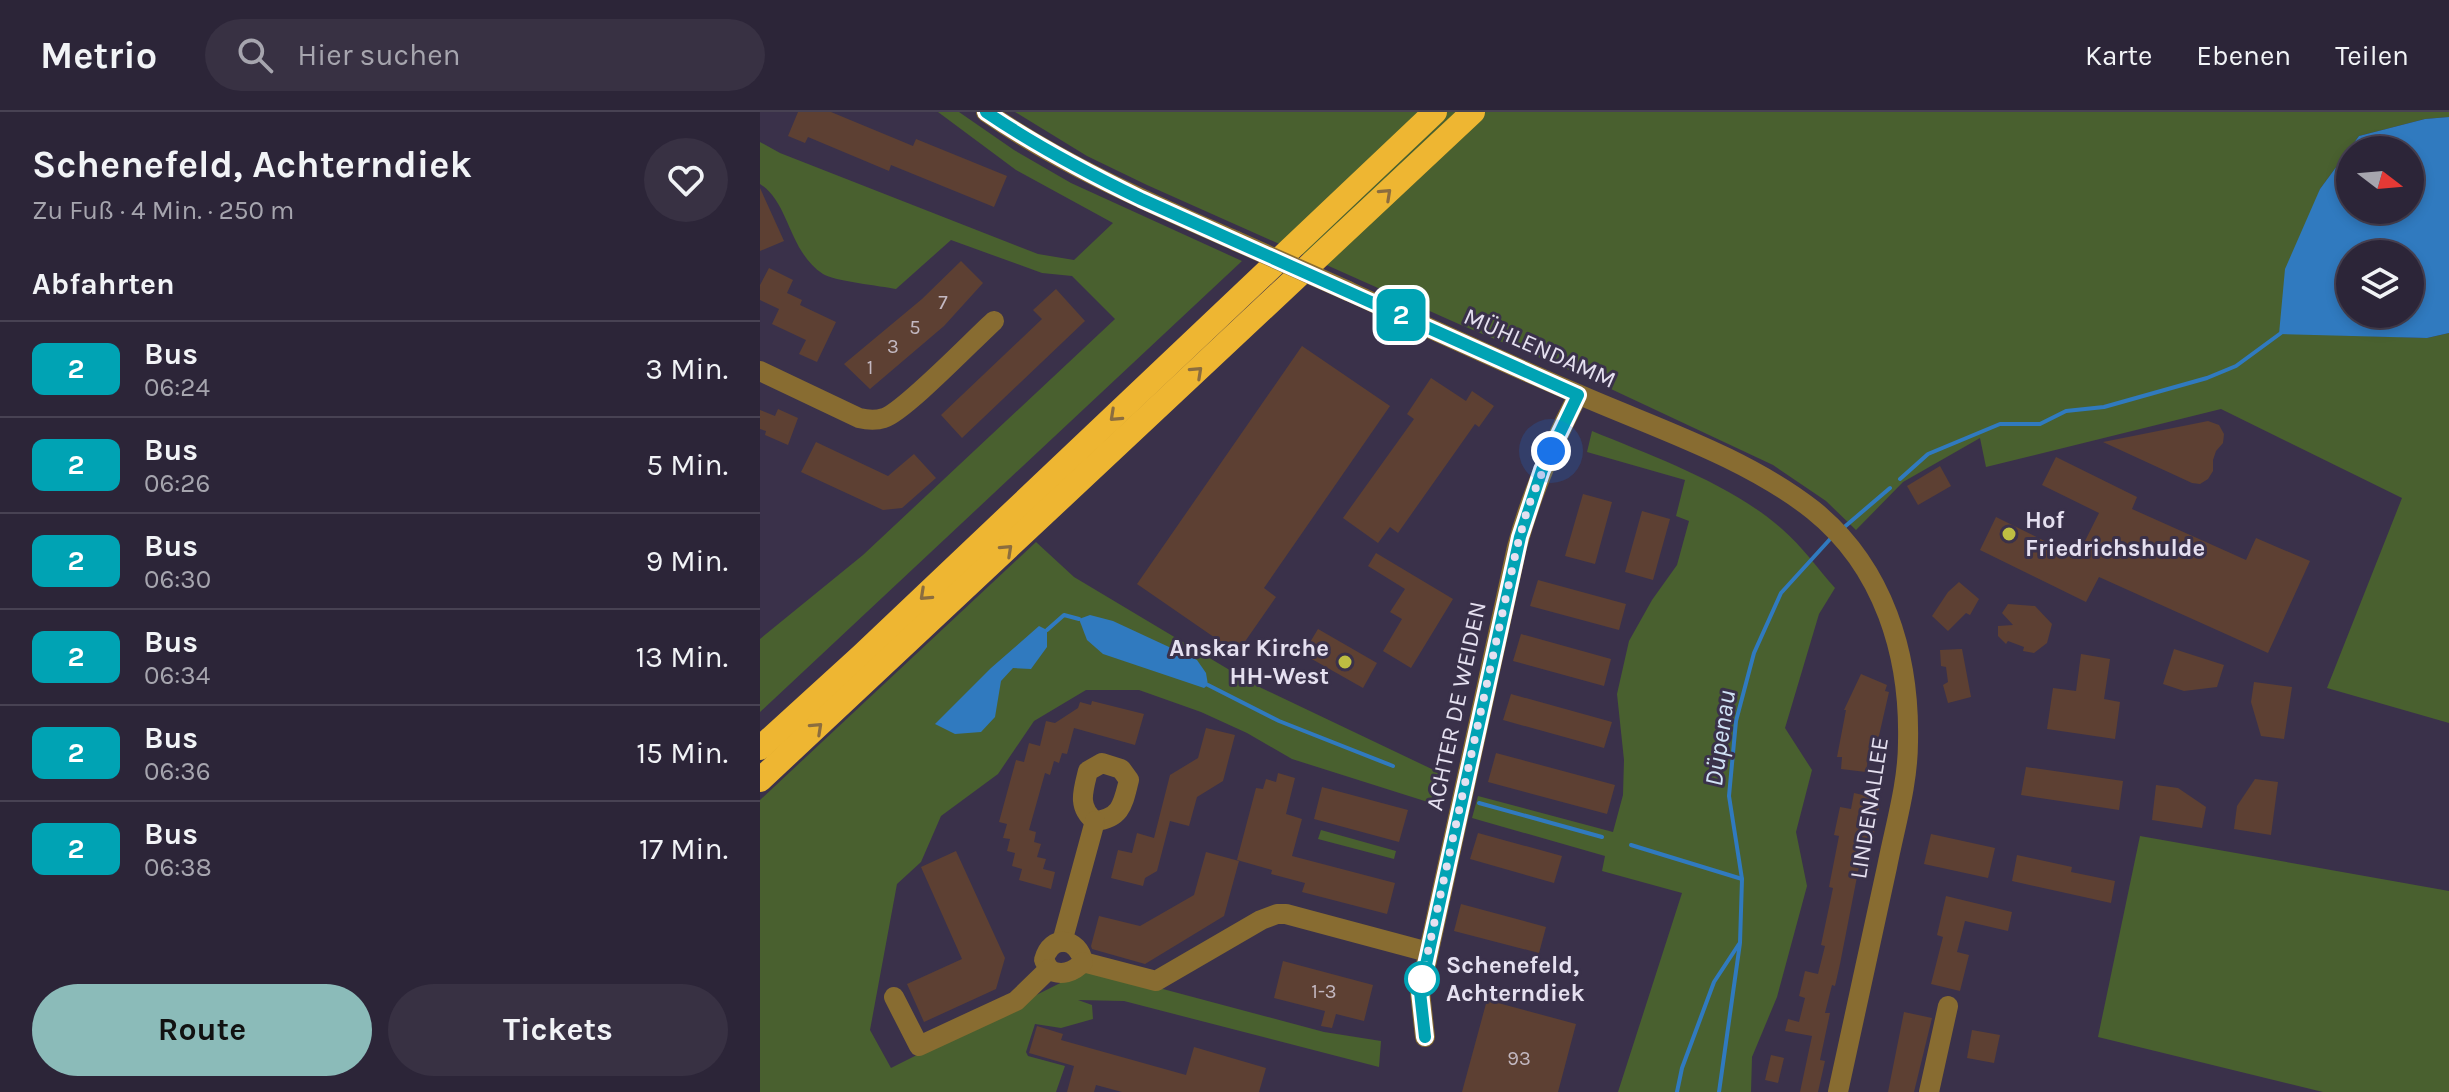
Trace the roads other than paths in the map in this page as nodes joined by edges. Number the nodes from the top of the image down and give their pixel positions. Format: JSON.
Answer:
{"nodes":[{"id":1,"x":986,"y":112,"type":"edge"},
{"id":2,"x":1435,"y":112,"type":"edge"},
{"id":3,"x":1473,"y":112,"type":"edge"},
{"id":4,"x":994,"y":321,"type":"dead end"},
{"id":5,"x":760,"y":371,"type":"edge"},
{"id":6,"x":1578,"y":395,"type":"junction"},
{"id":7,"x":1845,"y":544,"type":"joint"},
{"id":8,"x":760,"y":748,"type":"edge"},
{"id":9,"x":760,"y":780,"type":"edge"},
{"id":10,"x":1095,"y":821,"type":"dead end"},
{"id":11,"x":1062,"y":942,"type":"junction"},
{"id":12,"x":1428,"y":952,"type":"junction"},
{"id":13,"x":1083,"y":962,"type":"junction"},
{"id":14,"x":1049,"y":969,"type":"junction"},
{"id":15,"x":894,"y":997,"type":"dead end"},
{"id":16,"x":1948,"y":1006,"type":"dead end"},
{"id":17,"x":1425,"y":1037,"type":"dead end"},
{"id":18,"x":1838,"y":1092,"type":"edge"},
{"id":19,"x":1929,"y":1092,"type":"edge"}],
"edges":[{"from":1,"to":6,"type":"street","name":"MÜHLENDAMM","bridge":true},
{"from":2,"to":8,"type":"highway","one_way":true},
{"from":9,"to":3,"type":"highway","one_way":true},
{"from":4,"to":5,"type":"street"},
{"from":6,"to":7,"type":"street","name":"MÜHLENDAMM"},
{"from":6,"to":12,"type":"street","name":"ACHTER DE WEIDEN"},
{"from":7,"to":18,"type":"street","name":"LINDENALLEE"},
{"from":10,"to":11,"type":"street"},
{"from":11,"to":13,"type":"street"},
{"from":11,"to":14,"type":"street"},
{"from":12,"to":13,"type":"street"},
{"from":12,"to":17,"type":"street","name":"ACHTER DE WEIDEN"},
{"from":13,"to":14,"type":"street"},
{"from":14,"to":15,"type":"street"},
{"from":16,"to":19,"type":"street"}]}
